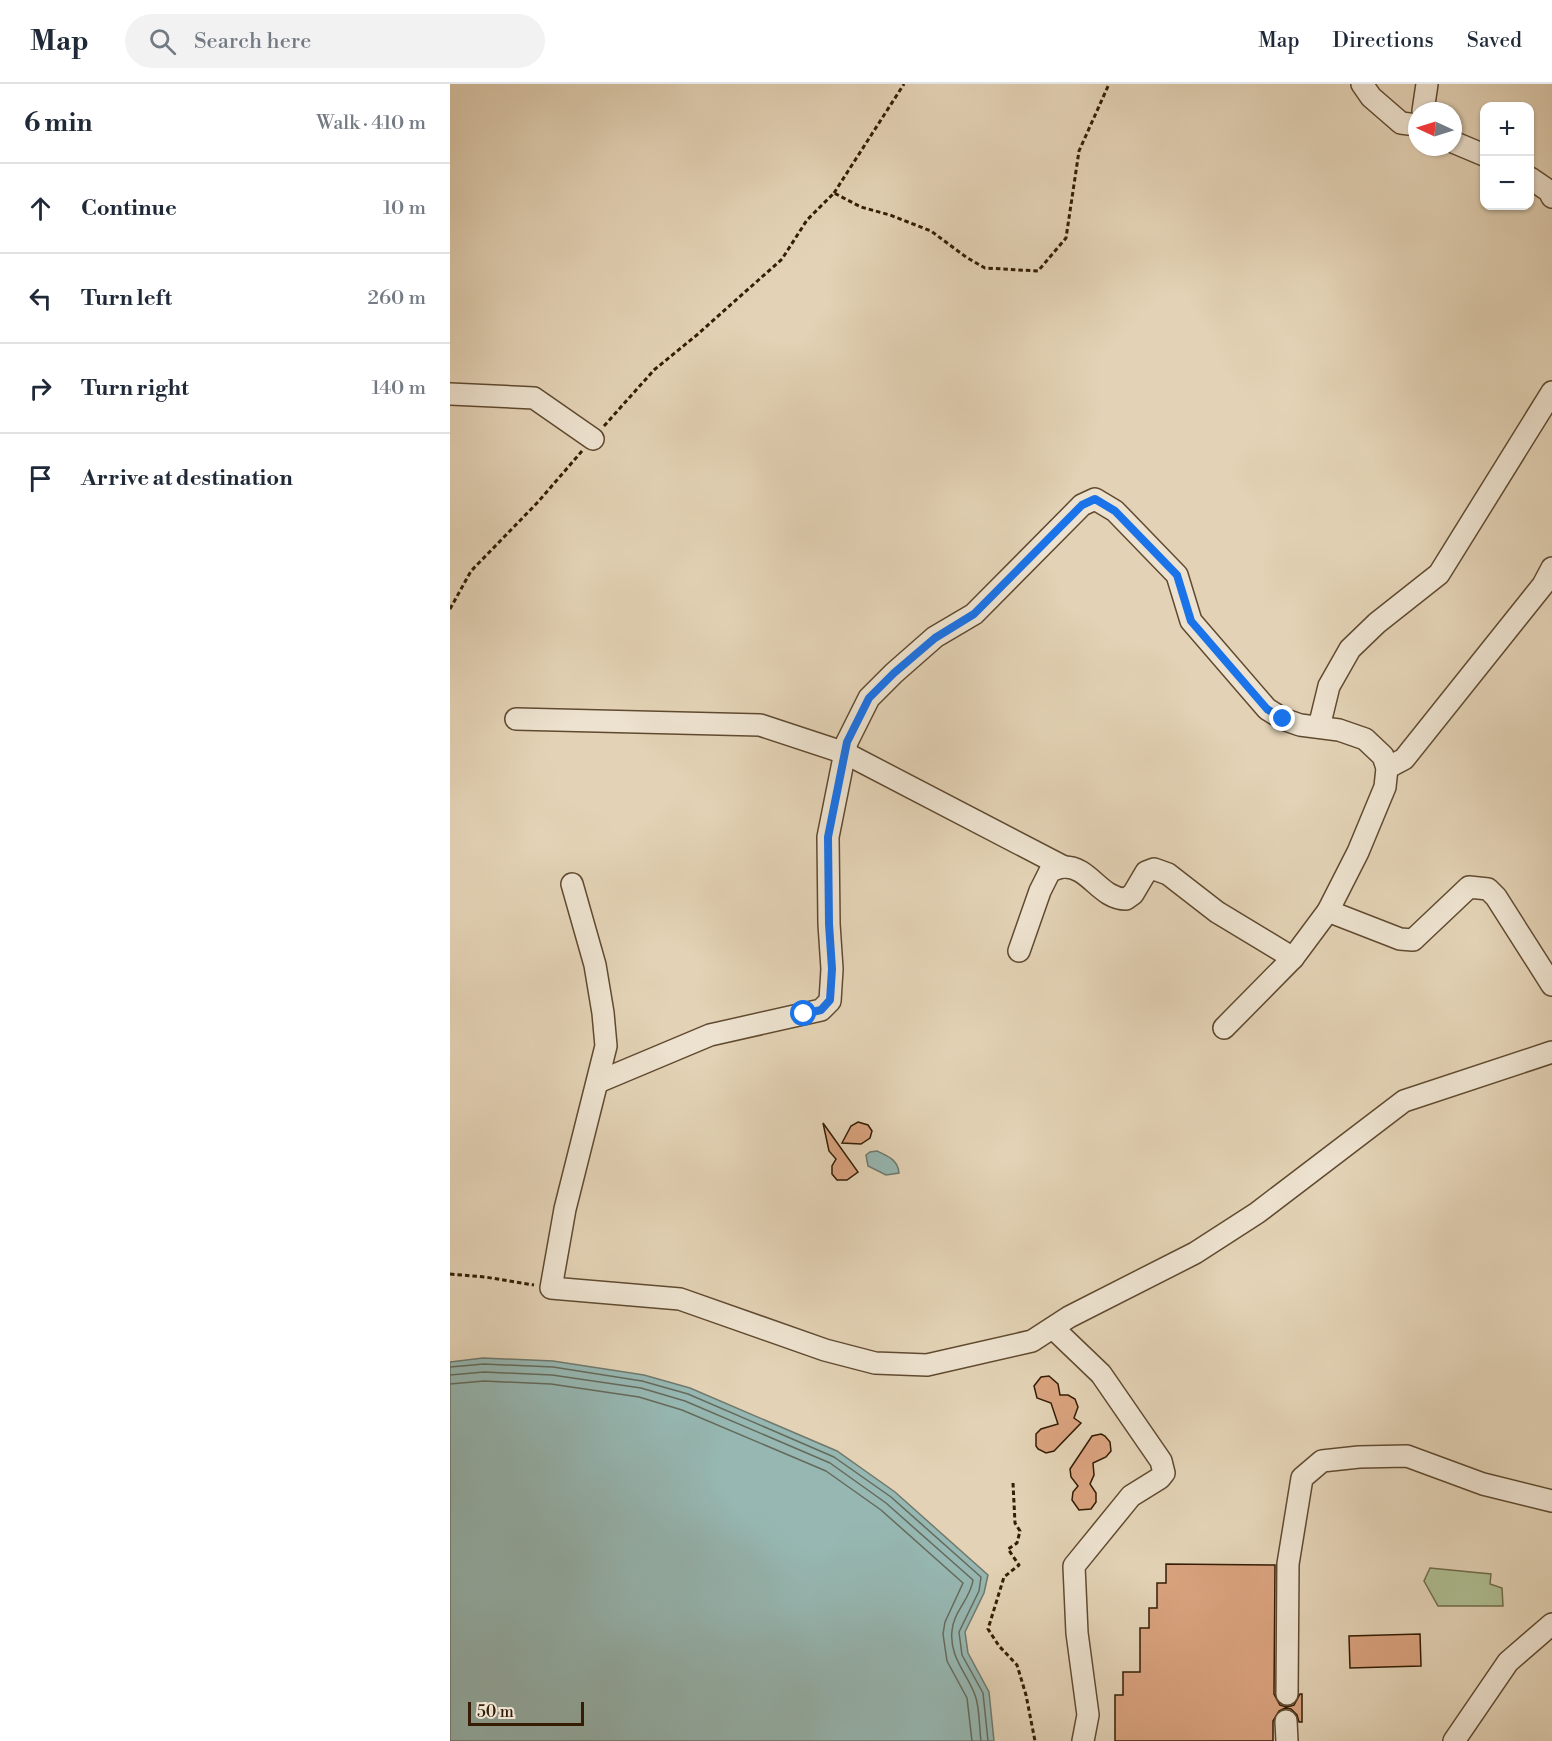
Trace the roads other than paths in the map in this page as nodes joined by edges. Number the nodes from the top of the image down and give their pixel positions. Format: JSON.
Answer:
{"nodes":[{"id":1,"x":1362,"y":84,"type":"edge"},
{"id":2,"x":1427,"y":84,"type":"edge"},
{"id":3,"x":1424,"y":102,"type":"edge"},
{"id":4,"x":1408,"y":124,"type":"edge"},
{"id":5,"x":1462,"y":146,"type":"edge"},
{"id":6,"x":1480,"y":153,"type":"edge"},
{"id":7,"x":1534,"y":181,"type":"edge"},
{"id":8,"x":1552,"y":197,"type":"edge"},
{"id":9,"x":1552,"y":392,"type":"edge"},
{"id":10,"x":450,"y":394,"type":"edge"},
{"id":11,"x":593,"y":439,"type":"road end"},
{"id":12,"x":1552,"y":568,"type":"edge"},
{"id":13,"x":516,"y":719,"type":"dead end"},
{"id":14,"x":1318,"y":727,"type":"junction"},
{"id":15,"x":845,"y":753,"type":"junction"},
{"id":16,"x":1391,"y":761,"type":"junction"},
{"id":17,"x":1064,"y":867,"type":"junction"},
{"id":18,"x":572,"y":884,"type":"dead end"},
{"id":19,"x":1328,"y":911,"type":"junction"},
{"id":20,"x":1019,"y":951,"type":"dead end"},
{"id":21,"x":1293,"y":958,"type":"junction"},
{"id":22,"x":1552,"y":985,"type":"edge"},
{"id":23,"x":1224,"y":1028,"type":"dead end"},
{"id":24,"x":1552,"y":1052,"type":"edge"},
{"id":25,"x":598,"y":1082,"type":"junction"},
{"id":26,"x":1053,"y":1328,"type":"junction"},
{"id":27,"x":1552,"y":1501,"type":"edge"},
{"id":28,"x":1552,"y":1624,"type":"edge"},
{"id":29,"x":1287,"y":1694,"type":"dead end"},
{"id":30,"x":1083,"y":1741,"type":"edge"},
{"id":31,"x":1454,"y":1741,"type":"edge"}],
"edges":[{"from":1,"to":4,"type":"street"},
{"from":2,"to":3,"type":"street"},
{"from":5,"to":6,"type":"street"},
{"from":7,"to":8,"type":"street"},
{"from":9,"to":14,"type":"street"},
{"from":10,"to":11,"type":"street"},
{"from":12,"to":16,"type":"street"},
{"from":13,"to":15,"type":"street"},
{"from":14,"to":15,"type":"street"},
{"from":14,"to":16,"type":"street"},
{"from":15,"to":17,"type":"street"},
{"from":15,"to":25,"type":"street"},
{"from":16,"to":19,"type":"street"},
{"from":17,"to":20,"type":"street"},
{"from":17,"to":21,"type":"street"},
{"from":18,"to":25,"type":"street"},
{"from":19,"to":21,"type":"street"},
{"from":19,"to":22,"type":"street"},
{"from":21,"to":23,"type":"street"},
{"from":24,"to":26,"type":"street"},
{"from":25,"to":26,"type":"street"},
{"from":26,"to":30,"type":"street"},
{"from":27,"to":29,"type":"street"},
{"from":28,"to":31,"type":"street"}]}
